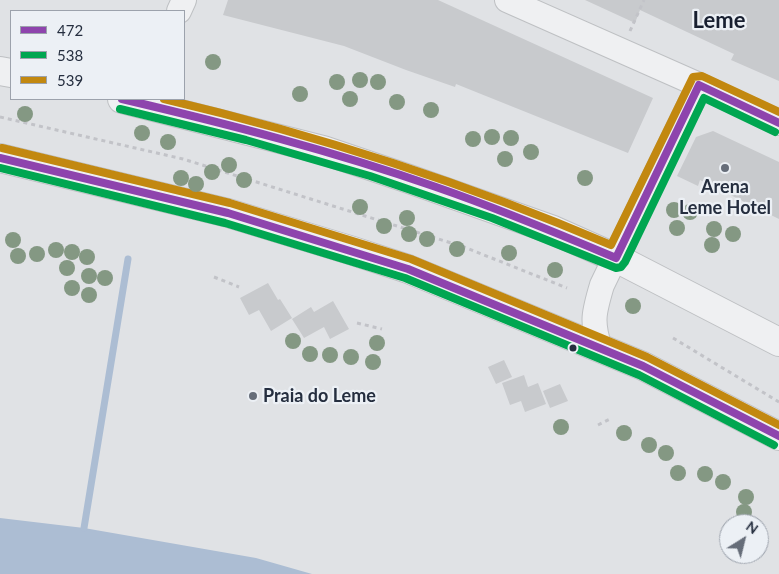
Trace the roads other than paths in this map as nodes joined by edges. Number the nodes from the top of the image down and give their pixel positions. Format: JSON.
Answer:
{"nodes":[{"id":1,"x":507,"y":0,"type":"edge"},
{"id":2,"x":699,"y":85,"type":"junction"},
{"id":3,"x":134,"y":100,"type":"edge"},
{"id":4,"x":779,"y":124,"type":"edge"},
{"id":5,"x":0,"y":158,"type":"edge"},
{"id":6,"x":616,"y":258,"type":"junction"},
{"id":7,"x":779,"y":342,"type":"edge"},
{"id":8,"x":600,"y":348,"type":"junction"},
{"id":9,"x":779,"y":436,"type":"edge"}],
"edges":[{"from":1,"to":2,"type":"street"},
{"from":2,"to":4,"type":"street"},
{"from":2,"to":6,"type":"street"},
{"from":3,"to":6,"type":"street"},
{"from":5,"to":8,"type":"street"},
{"from":6,"to":7,"type":"street"},
{"from":6,"to":8,"type":"street"},
{"from":8,"to":9,"type":"street"}]}
